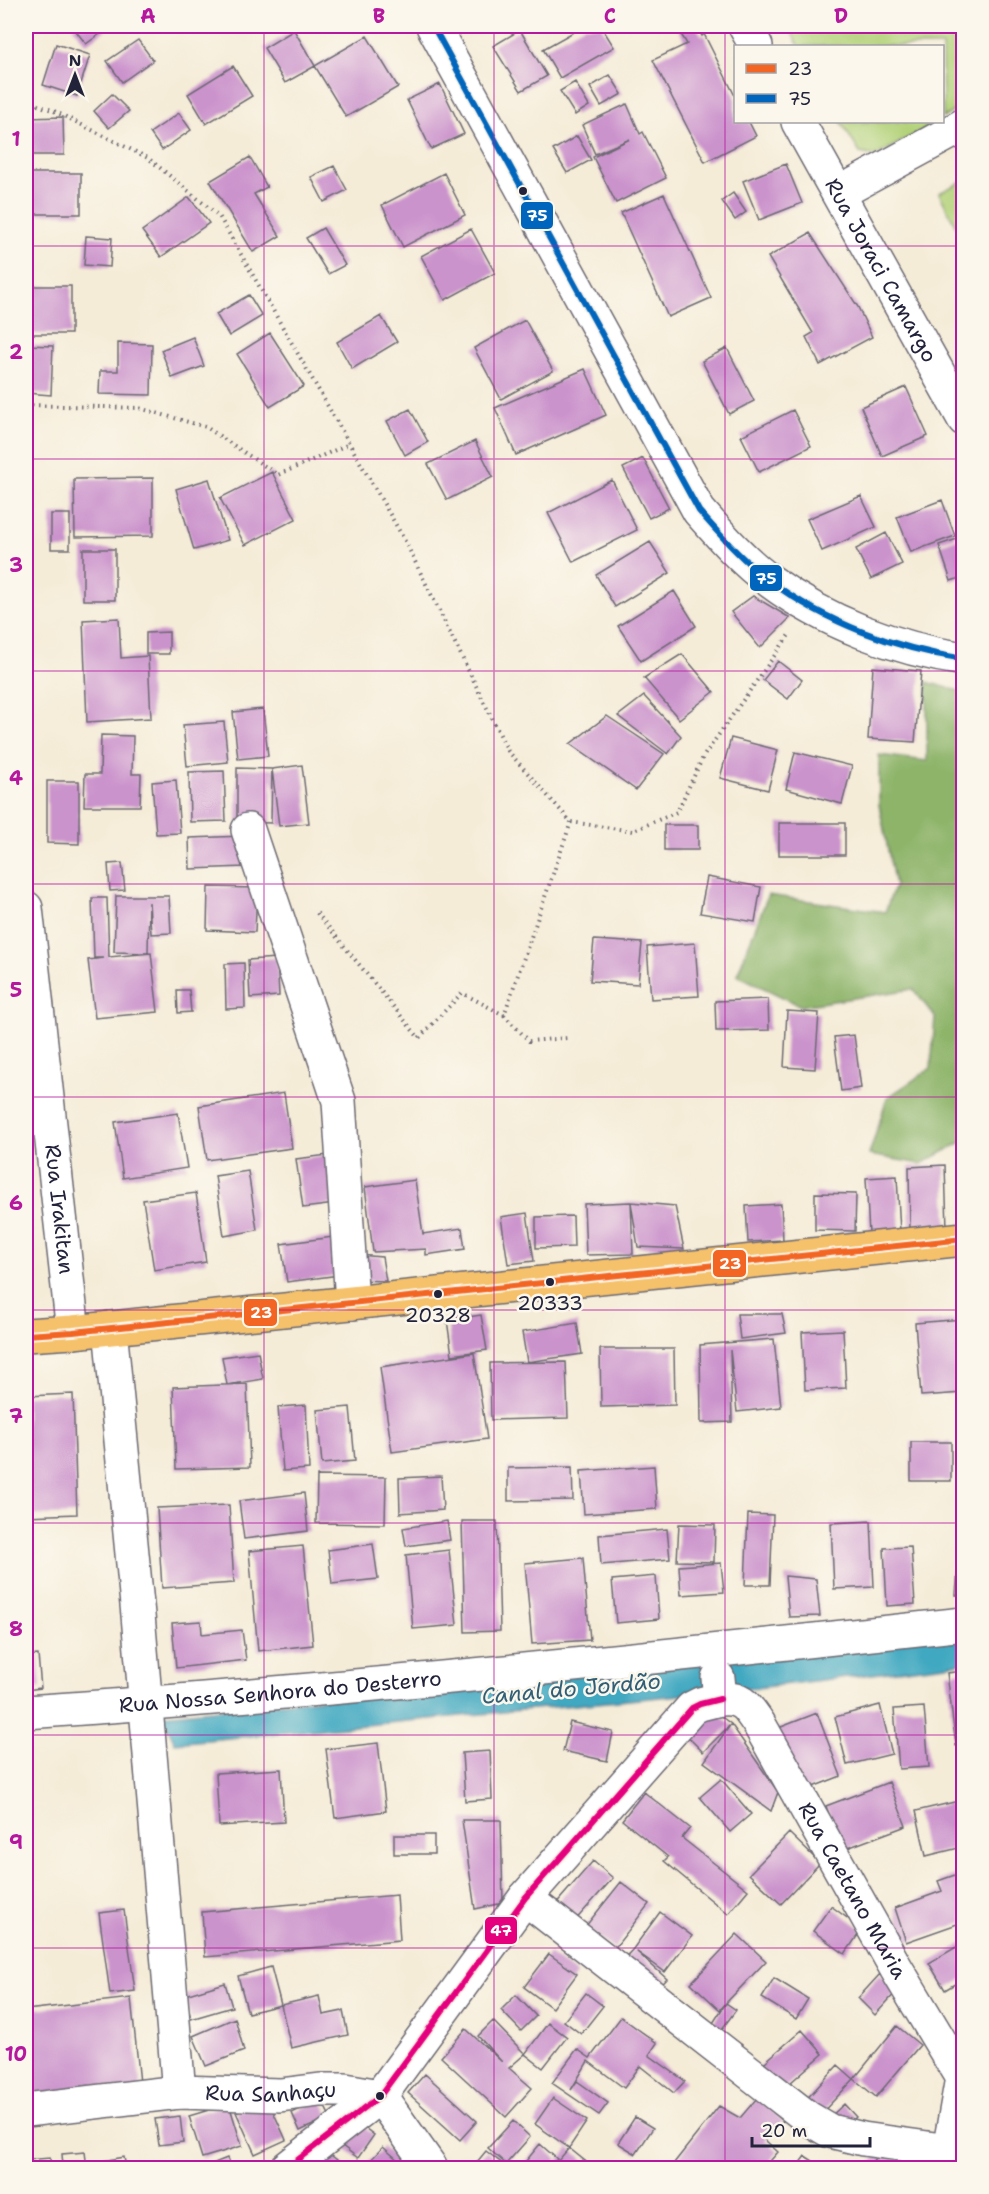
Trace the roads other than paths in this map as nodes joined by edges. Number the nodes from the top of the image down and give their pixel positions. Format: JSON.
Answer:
{"nodes":[{"id":1,"x":433,"y":26,"type":"edge"},
{"id":2,"x":744,"y":26,"type":"edge"},
{"id":3,"x":755,"y":45,"type":"edge"},
{"id":4,"x":799,"y":123,"type":"edge"},
{"id":5,"x":963,"y":125,"type":"edge"},
{"id":6,"x":839,"y":193,"type":"junction"},
{"id":7,"x":963,"y":419,"type":"edge"},
{"id":8,"x":963,"y":659,"type":"edge"},
{"id":9,"x":248,"y":830,"type":"dead end"},
{"id":10,"x":26,"y":908,"type":"edge"},
{"id":11,"x":963,"y":1239,"type":"edge"},
{"id":12,"x":352,"y":1303,"type":"junction"},
{"id":13,"x":110,"y":1328,"type":"junction"},
{"id":14,"x":74,"y":1332,"type":"junction"},
{"id":15,"x":26,"y":1335,"type":"edge"},
{"id":16,"x":963,"y":1624,"type":"edge"},
{"id":17,"x":716,"y":1654,"type":"junction"},
{"id":18,"x":720,"y":1696,"type":"junction"},
{"id":19,"x":144,"y":1704,"type":"junction"},
{"id":20,"x":26,"y":1712,"type":"edge"},
{"id":21,"x":525,"y":1898,"type":"junction"},
{"id":22,"x":179,"y":2092,"type":"junction"},
{"id":23,"x":380,"y":2096,"type":"junction"},
{"id":24,"x":26,"y":2110,"type":"edge"},
{"id":25,"x":956,"y":2156,"type":"edge"},
{"id":26,"x":286,"y":2169,"type":"edge"},
{"id":27,"x":431,"y":2169,"type":"edge"}],
"edges":[{"from":1,"to":8,"type":"street"},
{"from":2,"to":3,"type":"street"},
{"from":4,"to":6,"type":"street","name":"Rua Joraci Camargo"},
{"from":5,"to":6,"type":"street"},
{"from":6,"to":7,"type":"street","name":"Rua Joraci Camargo"},
{"from":9,"to":12,"type":"street"},
{"from":10,"to":14,"type":"street","name":"Rua Irakitan"},
{"from":11,"to":12,"type":"main road"},
{"from":12,"to":13,"type":"main road"},
{"from":13,"to":14,"type":"main road"},
{"from":13,"to":19,"type":"street"},
{"from":14,"to":15,"type":"main road"},
{"from":16,"to":17,"type":"street","name":"Rua Nossa Senhora do Desterro"},
{"from":17,"to":18,"type":"street"},
{"from":17,"to":19,"type":"street","name":"Rua Nossa Senhora do Desterro"},
{"from":18,"to":21,"type":"street"},
{"from":18,"to":25,"type":"street","name":"Rua Caetano Maria"},
{"from":19,"to":20,"type":"street","name":"Rua Nossa Senhora do Desterro"},
{"from":19,"to":22,"type":"street"},
{"from":21,"to":23,"type":"street"},
{"from":21,"to":25,"type":"street"},
{"from":22,"to":23,"type":"street","name":"Rua Sanhaçu"},
{"from":22,"to":24,"type":"street","name":"Rua Sanhaçu"},
{"from":23,"to":26,"type":"street"},
{"from":23,"to":27,"type":"street"}]}
